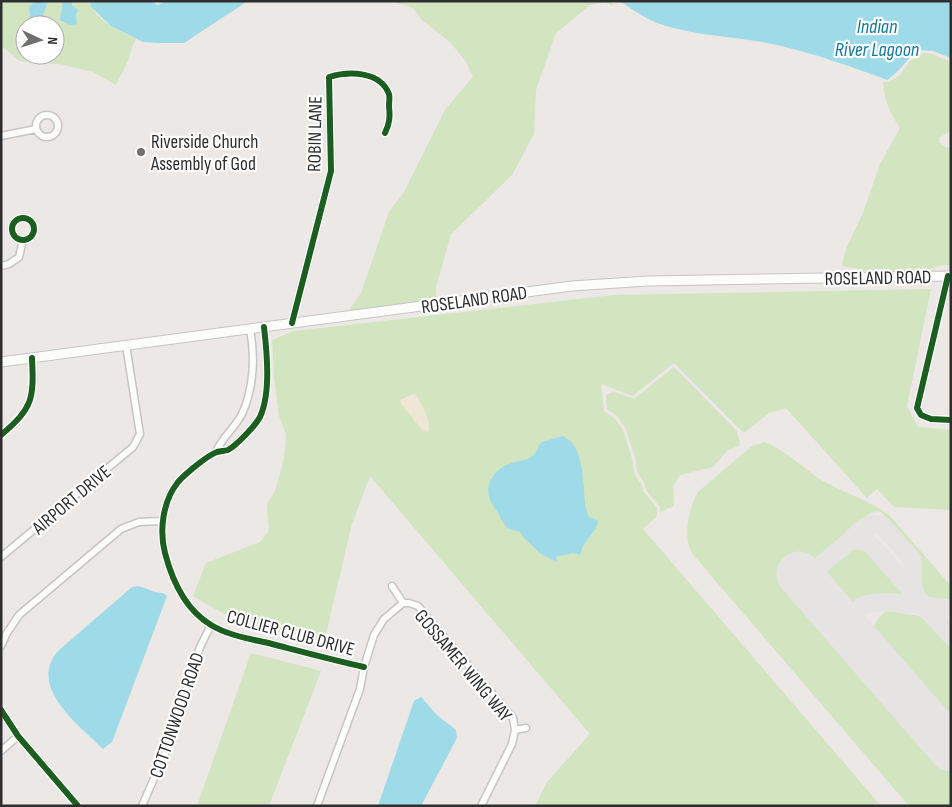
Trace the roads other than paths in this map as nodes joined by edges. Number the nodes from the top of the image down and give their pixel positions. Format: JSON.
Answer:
{"nodes":[{"id":1,"x":36,"y":129,"type":"dead end"},
{"id":2,"x":385,"y":133,"type":"dead end"},
{"id":3,"x":1,"y":136,"type":"edge"},
{"id":4,"x":23,"y":240,"type":"dead end"},
{"id":5,"x":1,"y":266,"type":"edge"},
{"id":6,"x":949,"y":276,"type":"edge"},
{"id":7,"x":292,"y":323,"type":"junction"},
{"id":8,"x":264,"y":327,"type":"junction"},
{"id":9,"x":250,"y":329,"type":"junction"},
{"id":10,"x":126,"y":345,"type":"junction"},
{"id":11,"x":32,"y":358,"type":"junction"},
{"id":12,"x":1,"y":362,"type":"edge"},
{"id":13,"x":253,"y":367,"type":"junction"},
{"id":14,"x":266,"y":367,"type":"junction"},
{"id":15,"x":951,"y":420,"type":"edge"},
{"id":16,"x":1,"y":435,"type":"edge"},
{"id":17,"x":216,"y":452,"type":"junction"},
{"id":18,"x":163,"y":521,"type":"junction"},
{"id":19,"x":1,"y":557,"type":"edge"},
{"id":20,"x":392,"y":586,"type":"dead end"},
{"id":21,"x":403,"y":603,"type":"junction"},
{"id":22,"x":210,"y":624,"type":"junction"},
{"id":23,"x":1,"y":646,"type":"edge"},
{"id":24,"x":364,"y":667,"type":"junction"},
{"id":25,"x":1,"y":710,"type":"edge"},
{"id":26,"x":526,"y":728,"type":"dead end"},
{"id":27,"x":515,"y":730,"type":"junction"},
{"id":28,"x":18,"y":736,"type":"junction"},
{"id":29,"x":1,"y":751,"type":"edge"},
{"id":30,"x":78,"y":806,"type":"edge"},
{"id":31,"x":142,"y":806,"type":"edge"},
{"id":32,"x":317,"y":806,"type":"edge"},
{"id":33,"x":481,"y":806,"type":"edge"}],
"edges":[{"from":1,"to":3,"type":"street"},
{"from":2,"to":7,"type":"street","name":"ROBIN LANE"},
{"from":4,"to":5,"type":"street"},
{"from":6,"to":7,"type":"main road","name":"ROSELAND ROAD"},
{"from":6,"to":15,"type":"street"},
{"from":7,"to":8,"type":"main road","name":"ROSELAND ROAD"},
{"from":8,"to":9,"type":"main road","name":"ROSELAND ROAD"},
{"from":8,"to":14,"type":"street","name":"COLLIER CLUB DRIVE"},
{"from":9,"to":10,"type":"main road","name":"ROSELAND ROAD"},
{"from":9,"to":13,"type":"street","name":"COLLIER CLUB DRIVE"},
{"from":10,"to":11,"type":"main road","name":"ROSELAND ROAD"},
{"from":10,"to":19,"type":"street","name":"AIRPORT DRIVE"},
{"from":11,"to":12,"type":"main road","name":"ROSELAND ROAD"},
{"from":11,"to":16,"type":"street"},
{"from":13,"to":14,"type":"street"},
{"from":13,"to":17,"type":"street","name":"COLLIER CLUB DRIVE"},
{"from":14,"to":17,"type":"street","name":"COLLIER CLUB DRIVE"},
{"from":17,"to":18,"type":"street","name":"COLLIER CLUB DRIVE"},
{"from":18,"to":22,"type":"street","name":"COLLIER CLUB DRIVE"},
{"from":18,"to":23,"type":"street"},
{"from":20,"to":21,"type":"street"},
{"from":21,"to":24,"type":"street","name":"GOSSAMER WING WAY"},
{"from":21,"to":27,"type":"street","name":"GOSSAMER WING WAY"},
{"from":22,"to":24,"type":"street","name":"COLLIER CLUB DRIVE"},
{"from":22,"to":31,"type":"street","name":"COTTONWOOD ROAD"},
{"from":24,"to":32,"type":"street","name":"GOSSAMER WING WAY"},
{"from":25,"to":28,"type":"street"},
{"from":26,"to":27,"type":"street"},
{"from":27,"to":33,"type":"street","name":"GOSSAMER WING WAY"},
{"from":28,"to":29,"type":"street"},
{"from":28,"to":30,"type":"street"}]}
